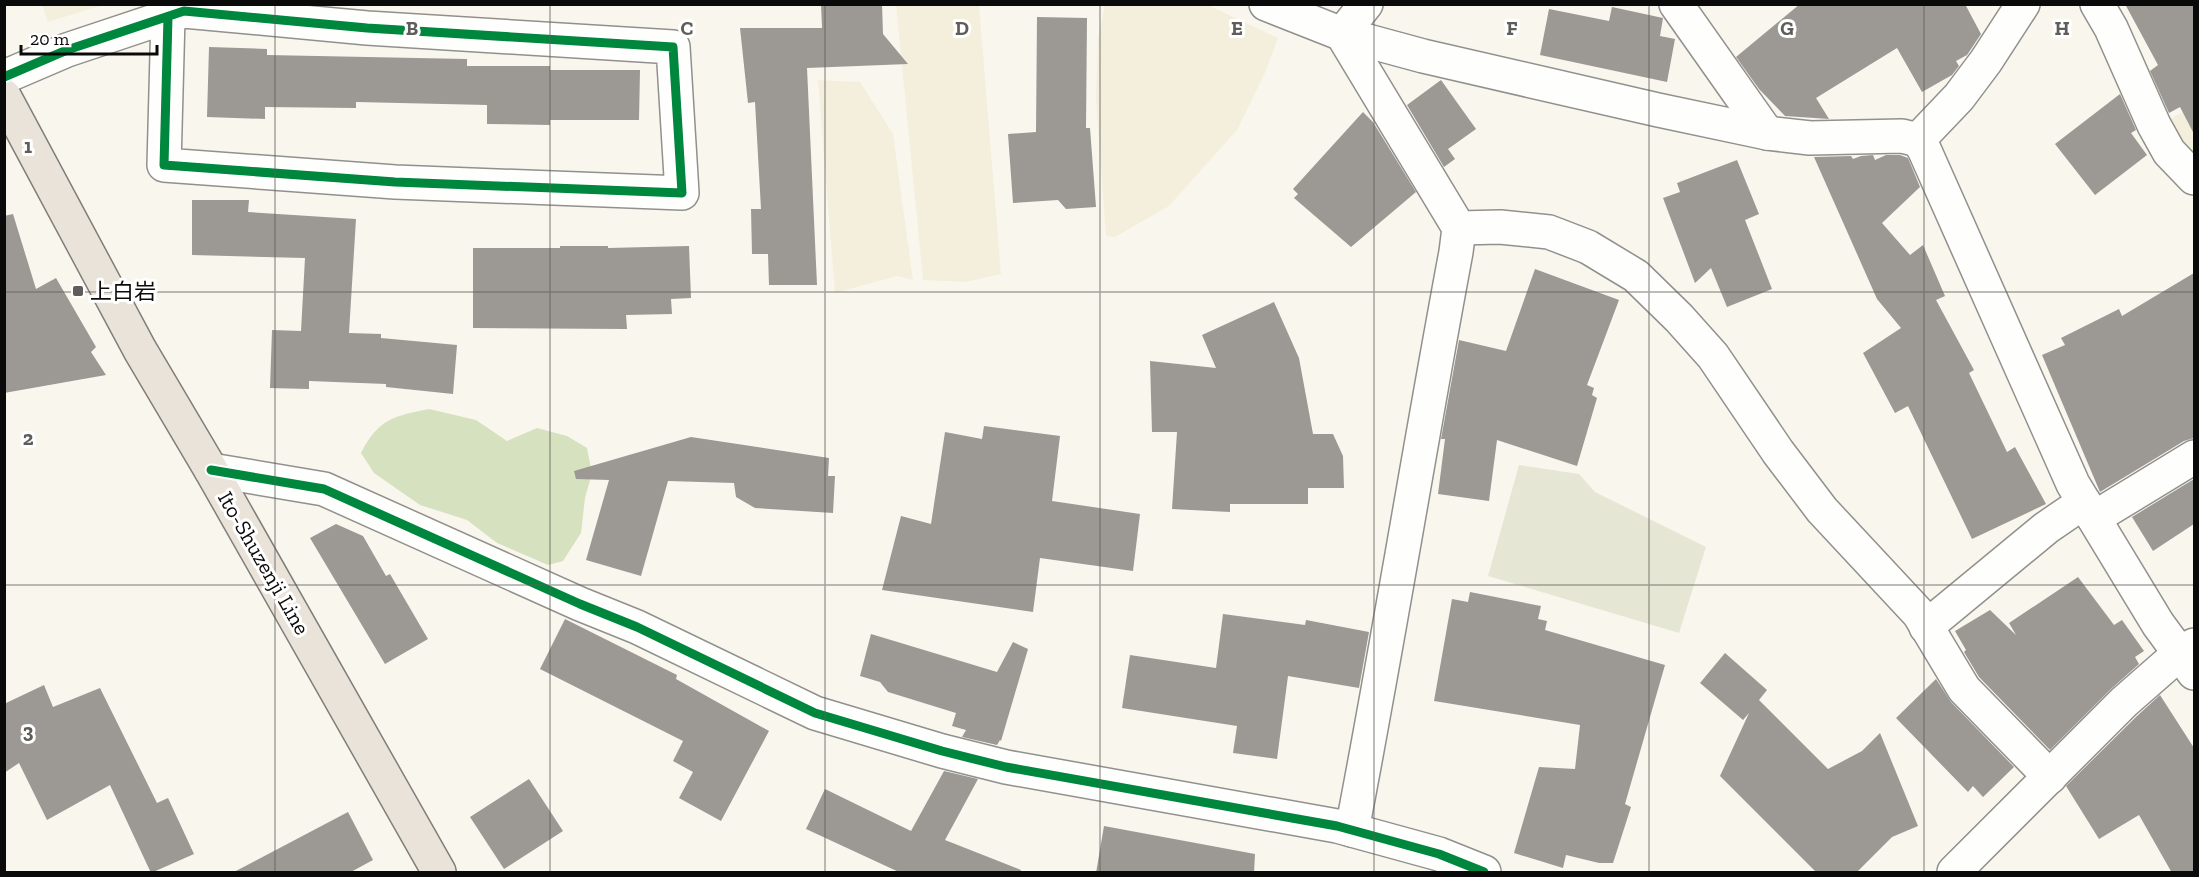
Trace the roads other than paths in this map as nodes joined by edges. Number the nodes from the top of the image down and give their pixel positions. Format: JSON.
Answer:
{"nodes":[{"id":1,"x":1266,"y":4,"type":"edge"},
{"id":2,"x":1366,"y":4,"type":"edge"},
{"id":3,"x":1676,"y":4,"type":"edge"},
{"id":4,"x":2023,"y":4,"type":"edge"},
{"id":5,"x":2097,"y":4,"type":"edge"},
{"id":6,"x":181,"y":11,"type":"edge"},
{"id":7,"x":1342,"y":34,"type":"junction"},
{"id":8,"x":4,"y":77,"type":"edge"},
{"id":9,"x":4,"y":96,"type":"edge"},
{"id":10,"x":1767,"y":133,"type":"junction"},
{"id":11,"x":1918,"y":140,"type":"junction"},
{"id":12,"x":2194,"y":178,"type":"edge"},
{"id":13,"x":1459,"y":228,"type":"junction"},
{"id":14,"x":2194,"y":457,"type":"edge"},
{"id":15,"x":211,"y":470,"type":"junction"},
{"id":16,"x":2089,"y":510,"type":"junction"},
{"id":17,"x":1926,"y":627,"type":"junction"},
{"id":18,"x":2190,"y":657,"type":"edge"},
{"id":19,"x":2050,"y":777,"type":"junction"},
{"id":20,"x":1352,"y":830,"type":"junction"},
{"id":21,"x":439,"y":873,"type":"edge"},
{"id":22,"x":1484,"y":873,"type":"edge"},
{"id":23,"x":1954,"y":873,"type":"edge"}],
"edges":[{"from":1,"to":7,"type":"street"},
{"from":2,"to":7,"type":"street"},
{"from":3,"to":10,"type":"street"},
{"from":4,"to":11,"type":"street"},
{"from":5,"to":12,"type":"street"},
{"from":6,"to":6,"type":"street"},
{"from":6,"to":8,"type":"street"},
{"from":7,"to":10,"type":"street"},
{"from":7,"to":13,"type":"street"},
{"from":9,"to":15,"type":"main road","name":"Ito-Shuzenji Line"},
{"from":10,"to":11,"type":"street"},
{"from":11,"to":16,"type":"street"},
{"from":13,"to":17,"type":"street"},
{"from":13,"to":20,"type":"street"},
{"from":14,"to":16,"type":"street"},
{"from":15,"to":20,"type":"street"},
{"from":15,"to":21,"type":"main road","name":"Ito-Shuzenji Line"},
{"from":16,"to":17,"type":"street"},
{"from":16,"to":18,"type":"street"},
{"from":17,"to":19,"type":"street"},
{"from":18,"to":19,"type":"street"},
{"from":19,"to":23,"type":"street"},
{"from":20,"to":22,"type":"street"}]}
